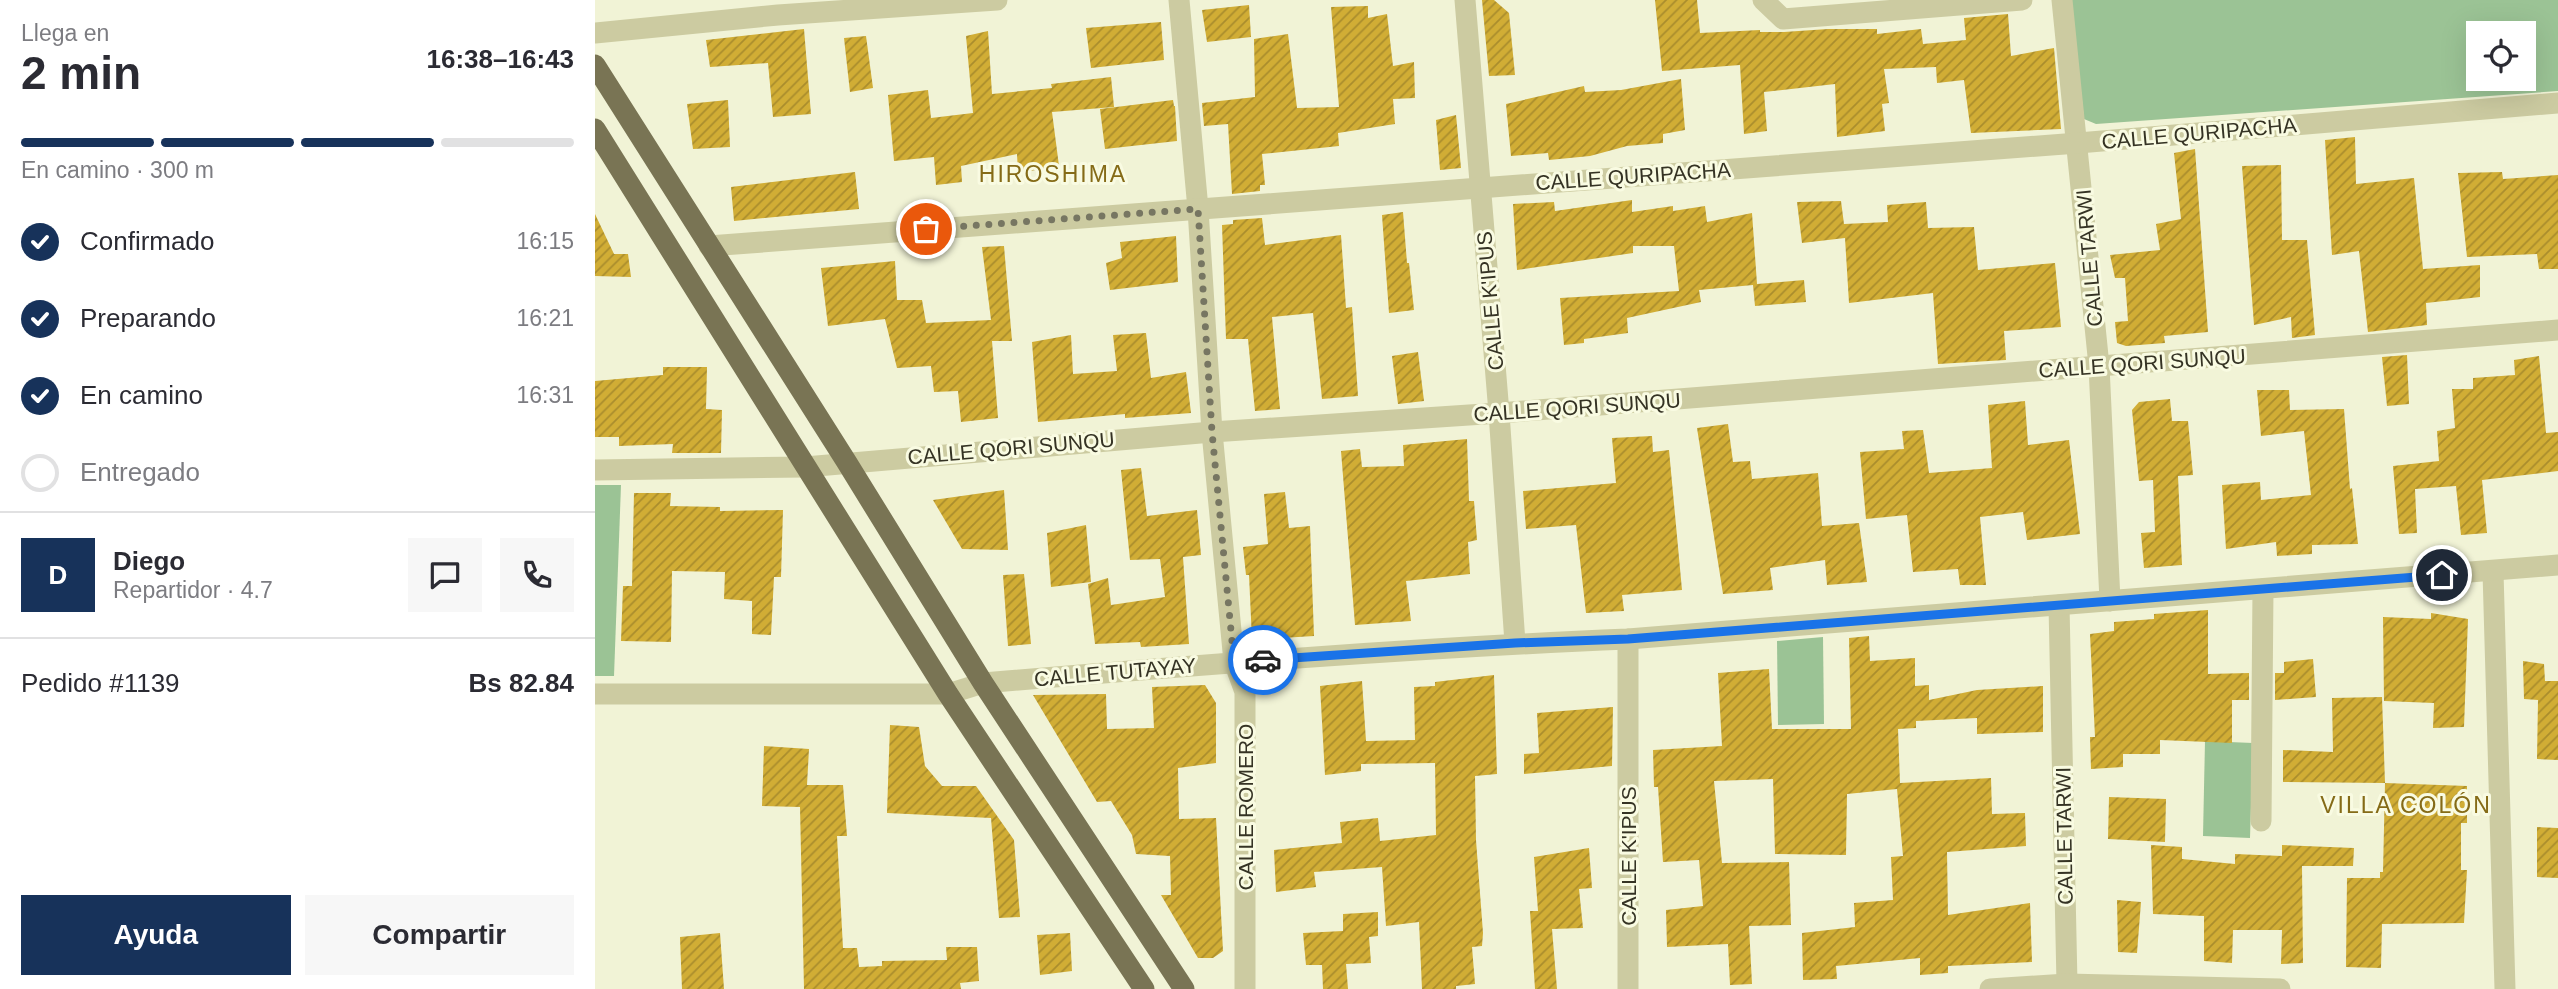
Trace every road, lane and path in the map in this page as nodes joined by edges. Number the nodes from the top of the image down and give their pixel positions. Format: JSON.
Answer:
{"nodes":[{"id":1,"x":997,"y":0,"type":"edge"},
{"id":2,"x":1179,"y":0,"type":"edge"},
{"id":3,"x":1465,"y":0,"type":"edge"},
{"id":4,"x":1763,"y":0,"type":"edge"},
{"id":5,"x":2022,"y":0,"type":"edge"},
{"id":6,"x":2062,"y":0,"type":"edge"},
{"id":7,"x":595,"y":33,"type":"edge"},
{"id":8,"x":595,"y":65,"type":"edge"},
{"id":9,"x":2558,"y":103,"type":"edge"},
{"id":10,"x":595,"y":129,"type":"edge"},
{"id":11,"x":2078,"y":143,"type":"junction"},
{"id":12,"x":1481,"y":187,"type":"junction"},
{"id":13,"x":1198,"y":209,"type":"junction"},
{"id":14,"x":709,"y":246,"type":"junction"},
{"id":15,"x":2558,"y":330,"type":"edge"},
{"id":16,"x":2099,"y":366,"type":"junction"},
{"id":17,"x":1499,"y":413,"type":"junction"},
{"id":18,"x":1212,"y":432,"type":"junction"},
{"id":19,"x":846,"y":461,"type":"junction"},
{"id":20,"x":805,"y":467,"type":"junction"},
{"id":21,"x":595,"y":470,"type":"edge"},
{"id":22,"x":2558,"y":565,"type":"edge"},
{"id":23,"x":2493,"y":572,"type":"junction"},
{"id":24,"x":2263,"y":589,"type":"junction"},
{"id":25,"x":2110,"y":601,"type":"junction"},
{"id":26,"x":2059,"y":605,"type":"junction"},
{"id":27,"x":1628,"y":639,"type":"junction"},
{"id":28,"x":1515,"y":643,"type":"junction"},
{"id":29,"x":1234,"y":662,"type":"junction"},
{"id":30,"x":983,"y":683,"type":"junction"},
{"id":31,"x":595,"y":694,"type":"edge"},
{"id":32,"x":948,"y":694,"type":"junction"},
{"id":33,"x":2261,"y":821,"type":"dead end"},
{"id":34,"x":2067,"y":984,"type":"junction"},
{"id":35,"x":2162,"y":988,"type":"edge"},
{"id":36,"x":1144,"y":989,"type":"edge"},
{"id":37,"x":1184,"y":989,"type":"edge"},
{"id":38,"x":1245,"y":989,"type":"edge"},
{"id":39,"x":1628,"y":989,"type":"edge"},
{"id":40,"x":1990,"y":989,"type":"edge"},
{"id":41,"x":2280,"y":989,"type":"edge"},
{"id":42,"x":2505,"y":989,"type":"edge"}],
"edges":[{"from":1,"to":7,"type":"street"},
{"from":2,"to":13,"type":"street","name":"CALLE ROMERO"},
{"from":3,"to":12,"type":"street","name":"CALLE K'IPUS"},
{"from":4,"to":5,"type":"street"},
{"from":6,"to":11,"type":"street","name":"CALLE TARWI"},
{"from":8,"to":14,"type":"main road"},
{"from":9,"to":11,"type":"street","name":"CALLE QURIPACHA"},
{"from":10,"to":20,"type":"main road"},
{"from":11,"to":12,"type":"street","name":"CALLE QURIPACHA"},
{"from":11,"to":16,"type":"street","name":"CALLE TARWI"},
{"from":12,"to":13,"type":"street","name":"CALLE QURIPACHA"},
{"from":12,"to":17,"type":"street","name":"CALLE K'IPUS"},
{"from":13,"to":14,"type":"street","name":"CALLE QURIPACHA"},
{"from":13,"to":18,"type":"street","name":"CALLE ROMERO"},
{"from":14,"to":19,"type":"main road"},
{"from":15,"to":16,"type":"street","name":"CALLE QORI SUNQU"},
{"from":16,"to":17,"type":"street","name":"CALLE QORI SUNQU"},
{"from":16,"to":25,"type":"street","name":"CALLE TARWI"},
{"from":17,"to":18,"type":"street","name":"CALLE QORI SUNQU"},
{"from":17,"to":28,"type":"street","name":"CALLE K'IPUS"},
{"from":18,"to":19,"type":"street","name":"CALLE QORI SUNQU"},
{"from":18,"to":29,"type":"street","name":"CALLE ROMERO"},
{"from":19,"to":20,"type":"street","name":"CALLE QORI SUNQU"},
{"from":19,"to":30,"type":"main road"},
{"from":20,"to":21,"type":"street","name":"CALLE QORI SUNQU"},
{"from":20,"to":32,"type":"main road"},
{"from":22,"to":23,"type":"street","name":"CALLE TUTAYAY"},
{"from":23,"to":24,"type":"street","name":"CALLE TUTAYAY"},
{"from":23,"to":42,"type":"street"},
{"from":24,"to":25,"type":"street","name":"CALLE TUTAYAY"},
{"from":24,"to":33,"type":"street"},
{"from":25,"to":26,"type":"street","name":"CALLE TUTAYAY"},
{"from":26,"to":27,"type":"street","name":"CALLE TUTAYAY"},
{"from":26,"to":34,"type":"street","name":"CALLE TARWI"},
{"from":27,"to":28,"type":"street","name":"CALLE TUTAYAY"},
{"from":27,"to":39,"type":"street","name":"CALLE K'IPUS"},
{"from":28,"to":29,"type":"street","name":"CALLE TUTAYAY"},
{"from":29,"to":30,"type":"street","name":"CALLE TUTAYAY"},
{"from":29,"to":38,"type":"street","name":"CALLE ROMERO"},
{"from":30,"to":32,"type":"street","name":"CALLE TUTAYAY"},
{"from":30,"to":37,"type":"main road"},
{"from":31,"to":32,"type":"street","name":"CALLE TUTAYAY"},
{"from":32,"to":36,"type":"main road"},
{"from":34,"to":35,"type":"street"},
{"from":34,"to":40,"type":"street"},
{"from":35,"to":41,"type":"street"}]}
